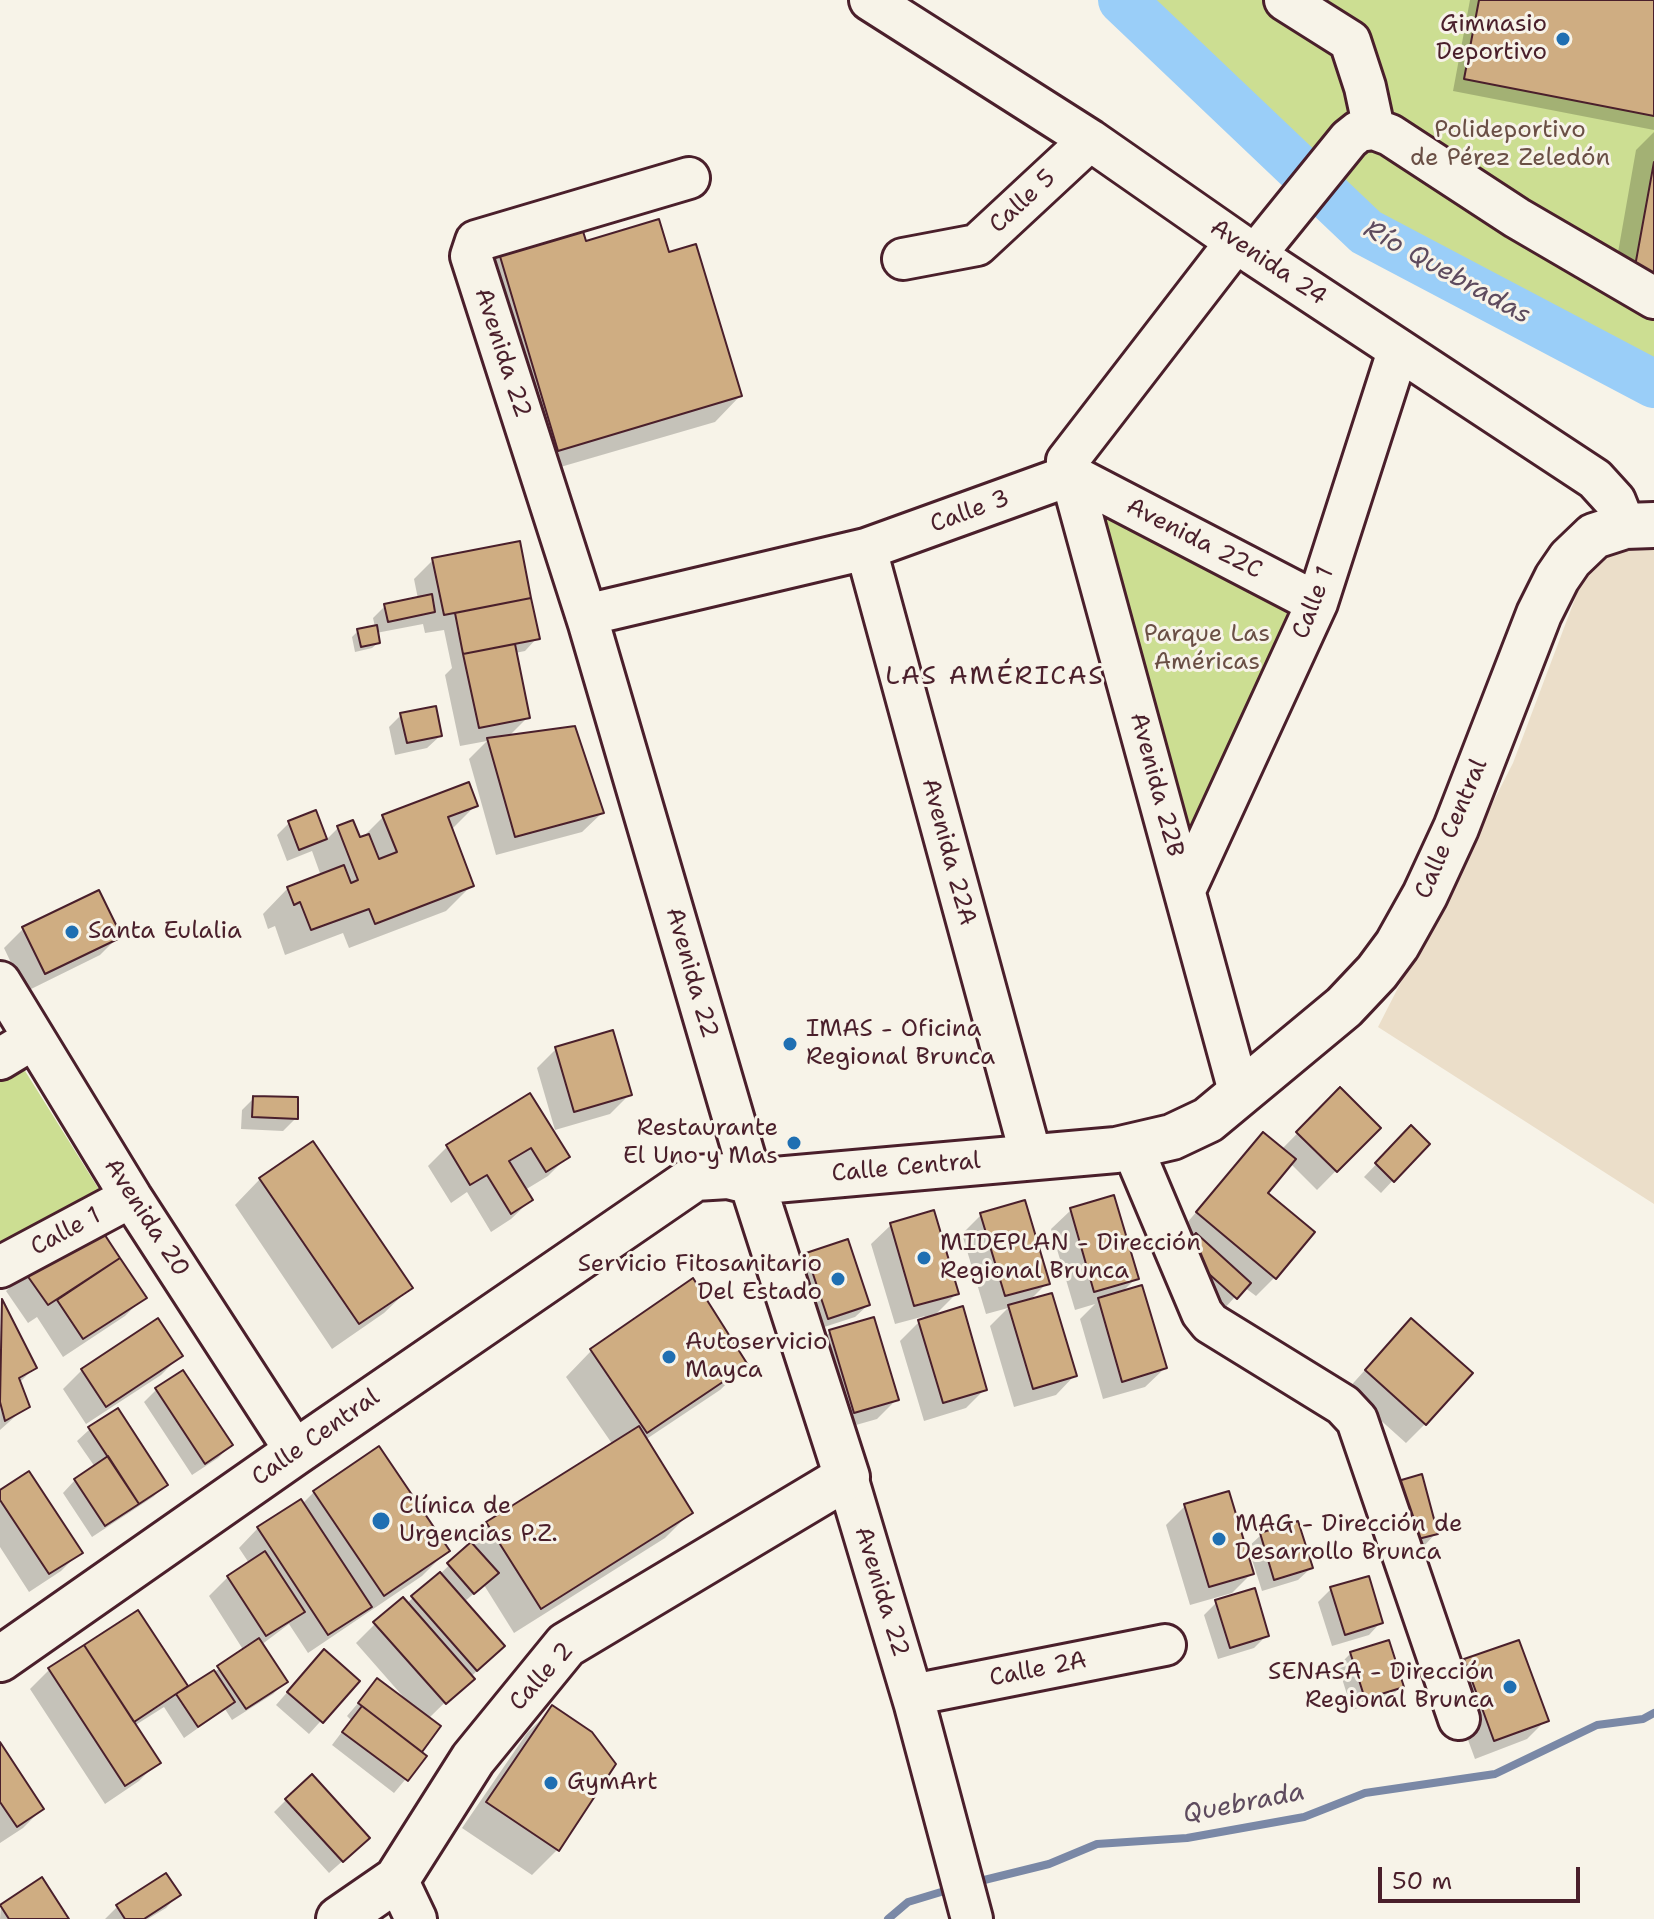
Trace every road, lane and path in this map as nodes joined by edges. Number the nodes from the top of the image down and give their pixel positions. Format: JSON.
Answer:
{"nodes":[{"id":1,"x":870,"y":0,"type":"edge"},
{"id":2,"x":1285,"y":0,"type":"edge"},
{"id":3,"x":1374,"y":129,"type":"junction"},
{"id":4,"x":1090,"y":140,"type":"junction"},
{"id":5,"x":689,"y":178,"type":"dead end"},
{"id":6,"x":1245,"y":249,"type":"junction"},
{"id":7,"x":903,"y":259,"type":"dead end"},
{"id":8,"x":1654,"y":298,"type":"edge"},
{"id":9,"x":1398,"y":351,"type":"junction"},
{"id":10,"x":1071,"y":475,"type":"junction"},
{"id":11,"x":1640,"y":525,"type":"edge"},
{"id":12,"x":866,"y":549,"type":"junction"},
{"id":13,"x":1317,"y":603,"type":"junction"},
{"id":14,"x":586,"y":615,"type":"junction"},
{"id":15,"x":1185,"y":890,"type":"junction"},
{"id":16,"x":0,"y":982,"type":"edge"},
{"id":17,"x":16,"y":1049,"type":"edge"},
{"id":18,"x":1240,"y":1095,"type":"junction"},
{"id":19,"x":1132,"y":1147,"type":"junction"},
{"id":20,"x":1031,"y":1156,"type":"junction"},
{"id":21,"x":752,"y":1182,"type":"junction"},
{"id":22,"x":131,"y":1197,"type":"junction"},
{"id":23,"x":0,"y":1267,"type":"edge"},
{"id":24,"x":296,"y":1452,"type":"junction"},
{"id":25,"x":847,"y":1477,"type":"junction"},
{"id":26,"x":1165,"y":1645,"type":"dead end"},
{"id":27,"x":0,"y":1659,"type":"edge"},
{"id":28,"x":912,"y":1695,"type":"junction"},
{"id":29,"x":1459,"y":1719,"type":"dead end"},
{"id":30,"x":397,"y":1879,"type":"junction"},
{"id":31,"x":339,"y":1919,"type":"edge"},
{"id":32,"x":416,"y":1919,"type":"edge"},
{"id":33,"x":972,"y":1919,"type":"edge"}],
"edges":[{"from":1,"to":4,"type":"street","name":"Avenida 24"},
{"from":2,"to":3,"type":"street"},
{"from":3,"to":6,"type":"street"},
{"from":3,"to":8,"type":"street"},
{"from":4,"to":6,"type":"street","name":"Avenida 24"},
{"from":4,"to":7,"type":"street","name":"Calle 5"},
{"from":5,"to":14,"type":"street","name":"Avenida 22"},
{"from":6,"to":9,"type":"street","name":"Avenida 24"},
{"from":6,"to":10,"type":"street"},
{"from":9,"to":11,"type":"street","name":"Avenida 24"},
{"from":9,"to":13,"type":"street","name":"Calle 1"},
{"from":10,"to":12,"type":"street","name":"Calle 3"},
{"from":10,"to":13,"type":"street","name":"Avenida 22C"},
{"from":10,"to":15,"type":"street","name":"Avenida 22B"},
{"from":11,"to":18,"type":"main road","name":"Calle Central"},
{"from":12,"to":14,"type":"street","name":"Calle 3"},
{"from":12,"to":20,"type":"street","name":"Avenida 22A"},
{"from":13,"to":15,"type":"street","name":"Calle 1"},
{"from":14,"to":21,"type":"street","name":"Avenida 22"},
{"from":15,"to":18,"type":"street","name":"Avenida 22B"},
{"from":16,"to":17,"type":"street","name":"Avenida 20"},
{"from":17,"to":22,"type":"street","name":"Avenida 20"},
{"from":18,"to":19,"type":"main road","name":"Calle Central"},
{"from":19,"to":20,"type":"main road","name":"Calle Central"},
{"from":19,"to":29,"type":"street"},
{"from":20,"to":21,"type":"main road","name":"Calle Central"},
{"from":21,"to":24,"type":"main road","name":"Calle Central"},
{"from":21,"to":25,"type":"main road","name":"Avenida 22"},
{"from":22,"to":23,"type":"street","name":"Calle 1"},
{"from":22,"to":24,"type":"street","name":"Avenida 20"},
{"from":24,"to":27,"type":"main road","name":"Calle Central"},
{"from":25,"to":28,"type":"street","name":"Avenida 22"},
{"from":25,"to":30,"type":"main road","name":"Calle 2"},
{"from":26,"to":28,"type":"street","name":"Calle 2A"},
{"from":28,"to":33,"type":"street","name":"Avenida 22"},
{"from":30,"to":31,"type":"main road","name":"Calle 2"},
{"from":30,"to":32,"type":"street"}]}
